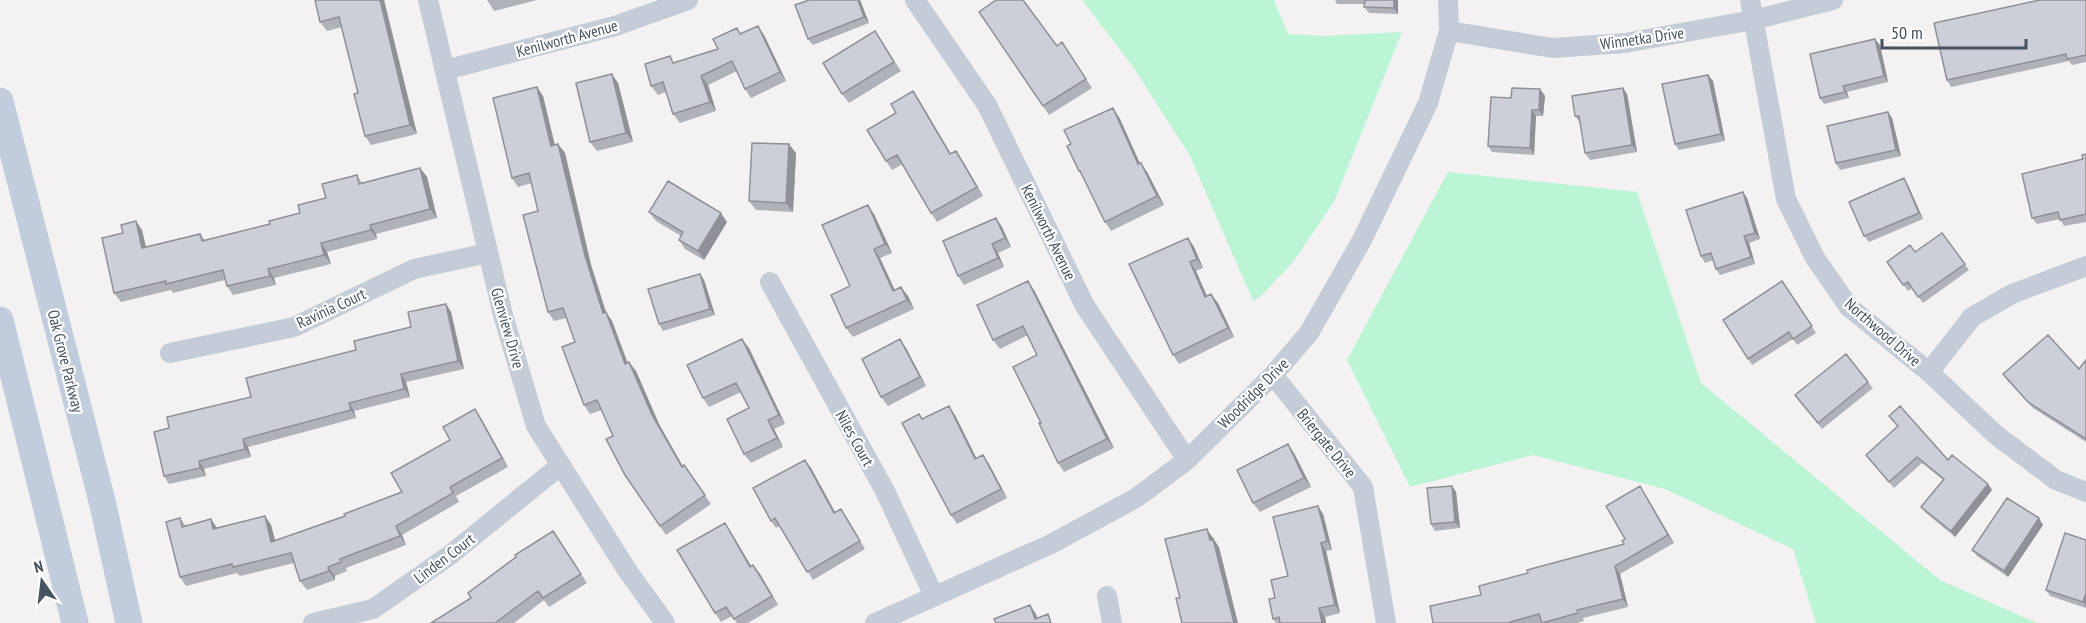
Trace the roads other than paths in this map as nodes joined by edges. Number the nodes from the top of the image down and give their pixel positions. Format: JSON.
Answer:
{"nodes":[{"id":1,"x":428,"y":0,"type":"edge"},
{"id":2,"x":688,"y":0,"type":"edge"},
{"id":3,"x":915,"y":0,"type":"edge"},
{"id":4,"x":1448,"y":0,"type":"edge"},
{"id":5,"x":1750,"y":0,"type":"edge"},
{"id":6,"x":1833,"y":0,"type":"edge"},
{"id":7,"x":1753,"y":20,"type":"junction"},
{"id":8,"x":1449,"y":31,"type":"junction"},
{"id":9,"x":445,"y":70,"type":"junction"},
{"id":10,"x":0,"y":101,"type":"edge"},
{"id":11,"x":488,"y":253,"type":"junction"},
{"id":12,"x":2086,"y":266,"type":"edge"},
{"id":13,"x":770,"y":282,"type":"dead end"},
{"id":14,"x":0,"y":320,"type":"edge"},
{"id":15,"x":170,"y":353,"type":"dead end"},
{"id":16,"x":1929,"y":372,"type":"junction"},
{"id":17,"x":1273,"y":375,"type":"junction"},
{"id":18,"x":1187,"y":460,"type":"junction"},
{"id":19,"x":561,"y":465,"type":"junction"},
{"id":20,"x":2086,"y":492,"type":"edge"},
{"id":21,"x":934,"y":596,"type":"junction"},
{"id":22,"x":1107,"y":596,"type":"dead end"},
{"id":23,"x":75,"y":623,"type":"edge"},
{"id":24,"x":129,"y":623,"type":"edge"},
{"id":25,"x":313,"y":623,"type":"edge"},
{"id":26,"x":665,"y":623,"type":"edge"},
{"id":27,"x":875,"y":623,"type":"edge"},
{"id":28,"x":1112,"y":623,"type":"edge"},
{"id":29,"x":1386,"y":623,"type":"edge"}],
"edges":[{"from":1,"to":9,"type":"street","name":"Glenview Drive"},
{"from":2,"to":9,"type":"street","name":"Kenilworth Avenue"},
{"from":3,"to":18,"type":"street","name":"Kenilworth Avenue"},
{"from":4,"to":8,"type":"street","name":"Woodridge Drive"},
{"from":5,"to":7,"type":"street","name":"Northwood Drive"},
{"from":6,"to":7,"type":"street","name":"Winnetka Drive"},
{"from":7,"to":8,"type":"street","name":"Winnetka Drive"},
{"from":7,"to":16,"type":"street","name":"Northwood Drive"},
{"from":8,"to":17,"type":"street","name":"Woodridge Drive"},
{"from":9,"to":11,"type":"street","name":"Glenview Drive"},
{"from":10,"to":24,"type":"main road","name":"Oak Grove Parkway"},
{"from":11,"to":15,"type":"street","name":"Ravinia Court"},
{"from":11,"to":19,"type":"street","name":"Glenview Drive"},
{"from":12,"to":16,"type":"street"},
{"from":13,"to":21,"type":"street","name":"Niles Court"},
{"from":14,"to":23,"type":"main road"},
{"from":16,"to":20,"type":"street","name":"Northwood Drive"},
{"from":17,"to":18,"type":"street","name":"Woodridge Drive"},
{"from":17,"to":29,"type":"street","name":"Briergate Drive"},
{"from":18,"to":21,"type":"street","name":"Woodridge Drive"},
{"from":19,"to":25,"type":"street","name":"Linden Court"},
{"from":19,"to":26,"type":"street","name":"Glenview Drive"},
{"from":21,"to":27,"type":"street","name":"Woodridge Drive"},
{"from":22,"to":28,"type":"street"}]}
